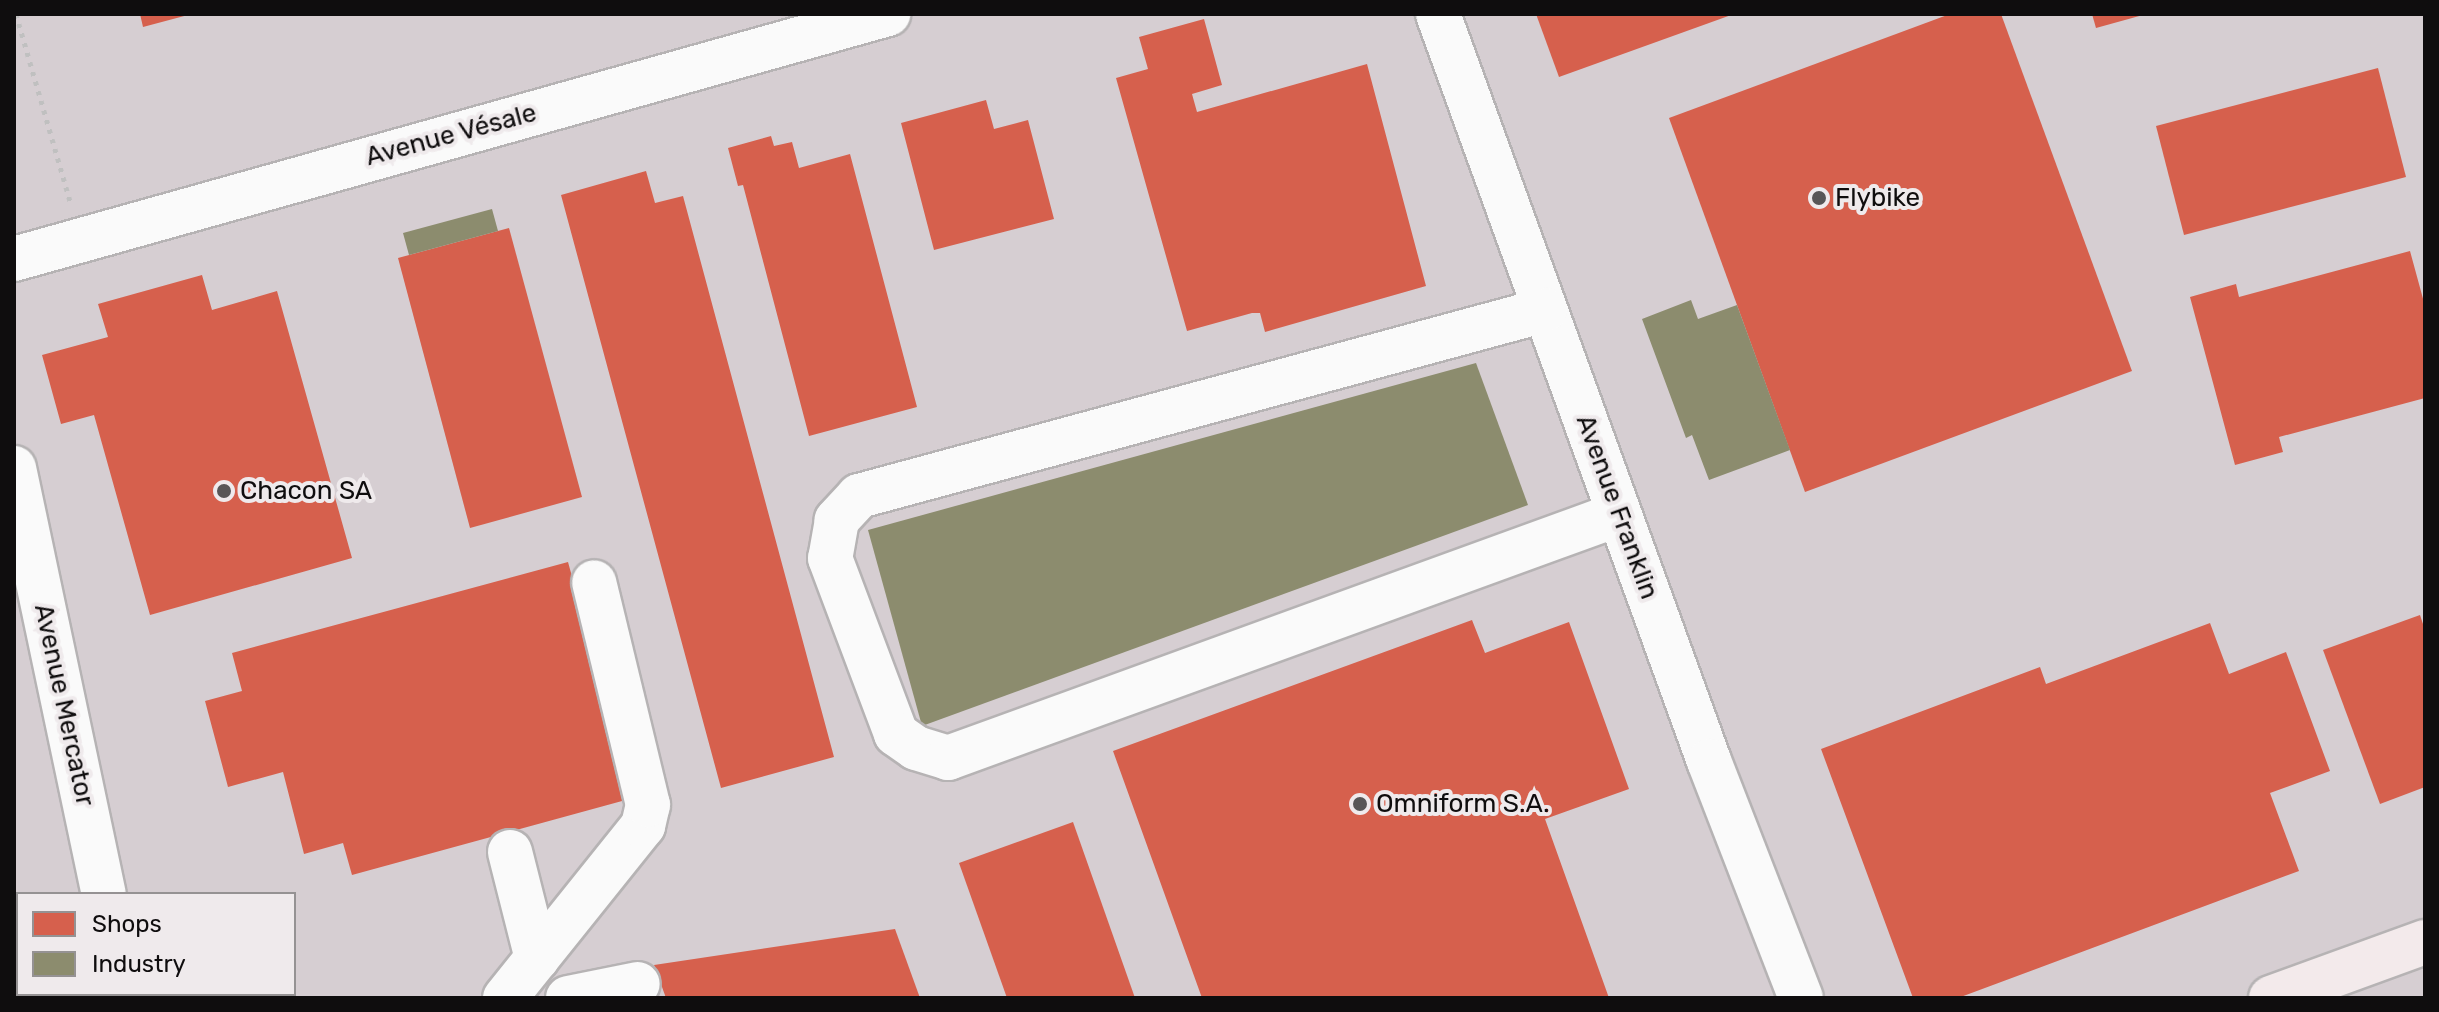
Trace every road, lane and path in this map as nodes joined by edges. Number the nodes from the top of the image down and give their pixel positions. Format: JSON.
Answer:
{"nodes":[{"id":1,"x":16,"y":14,"type":"edge"},
{"id":2,"x":888,"y":14,"type":"edge"},
{"id":3,"x":1438,"y":14,"type":"edge"},
{"id":4,"x":80,"y":238,"type":"junction"},
{"id":5,"x":14,"y":259,"type":"edge"},
{"id":6,"x":1545,"y":310,"type":"junction"},
{"id":7,"x":14,"y":468,"type":"edge"},
{"id":8,"x":1619,"y":514,"type":"junction"},
{"id":9,"x":594,"y":582,"type":"dead end"},
{"id":10,"x":510,"y":852,"type":"dead end"},
{"id":11,"x":104,"y":892,"type":"edge"},
{"id":12,"x":2425,"y":942,"type":"edge"},
{"id":13,"x":537,"y":959,"type":"junction"},
{"id":14,"x":638,"y":984,"type":"dead end"},
{"id":15,"x":505,"y":998,"type":"edge"},
{"id":16,"x":568,"y":998,"type":"edge"},
{"id":17,"x":1801,"y":998,"type":"edge"},
{"id":18,"x":2271,"y":998,"type":"edge"}],
"edges":[{"from":1,"to":4,"type":"path"},
{"from":2,"to":4,"type":"street","name":"Avenue Vésale"},
{"from":3,"to":6,"type":"street","name":"Avenue Franklin"},
{"from":4,"to":5,"type":"street","name":"Avenue Vésale"},
{"from":6,"to":8,"type":"street","name":"Avenue Franklin"},
{"from":6,"to":8,"type":"street"},
{"from":7,"to":11,"type":"street","name":"Avenue Mercator"},
{"from":8,"to":17,"type":"street","name":"Avenue Franklin"},
{"from":9,"to":13,"type":"street"},
{"from":10,"to":13,"type":"street"},
{"from":12,"to":18,"type":"main road"},
{"from":13,"to":15,"type":"street"},
{"from":14,"to":16,"type":"street"}]}
